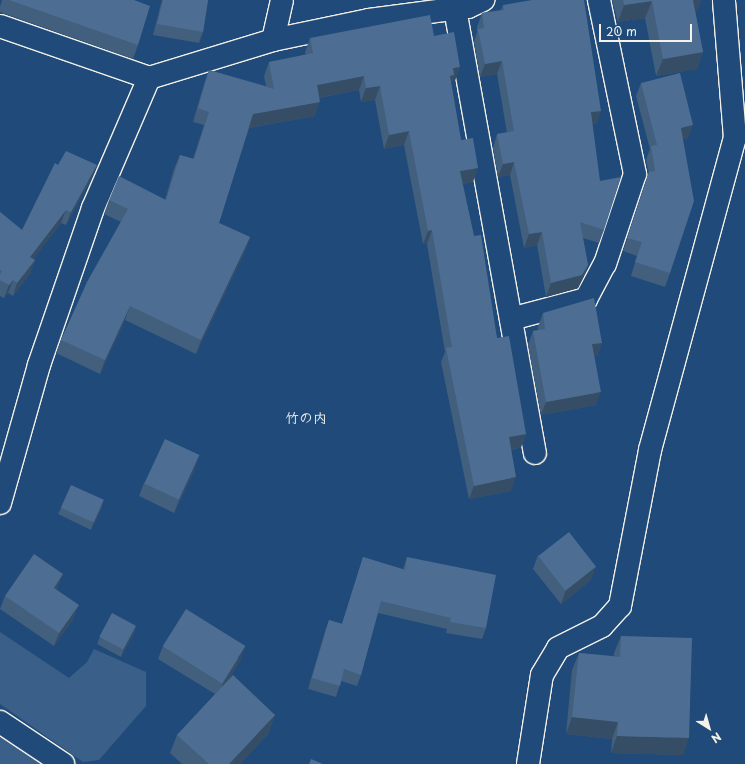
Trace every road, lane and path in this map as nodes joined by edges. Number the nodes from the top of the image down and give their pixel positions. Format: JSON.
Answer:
{"nodes":[{"id":1,"x":282,"y":0,"type":"edge"},
{"id":2,"x":483,"y":0,"type":"edge"},
{"id":3,"x":599,"y":0,"type":"edge"},
{"id":4,"x":724,"y":0,"type":"edge"},
{"id":5,"x":455,"y":9,"type":"junction"},
{"id":6,"x":0,"y":26,"type":"edge"},
{"id":7,"x":273,"y":40,"type":"junction"},
{"id":8,"x":149,"y":78,"type":"junction"},
{"id":9,"x":511,"y":319,"type":"junction"},
{"id":10,"x":535,"y":453,"type":"dead end"},
{"id":11,"x":0,"y":503,"type":"edge"},
{"id":12,"x":0,"y":722,"type":"edge"},
{"id":13,"x":63,"y":764,"type":"edge"},
{"id":14,"x":528,"y":764,"type":"edge"}],
"edges":[{"from":1,"to":7,"type":"street"},
{"from":2,"to":5,"type":"street"},
{"from":3,"to":9,"type":"street"},
{"from":4,"to":14,"type":"street"},
{"from":5,"to":7,"type":"street"},
{"from":5,"to":9,"type":"street"},
{"from":6,"to":8,"type":"street"},
{"from":7,"to":8,"type":"street"},
{"from":8,"to":11,"type":"street"},
{"from":9,"to":10,"type":"street"},
{"from":12,"to":13,"type":"street"}]}
